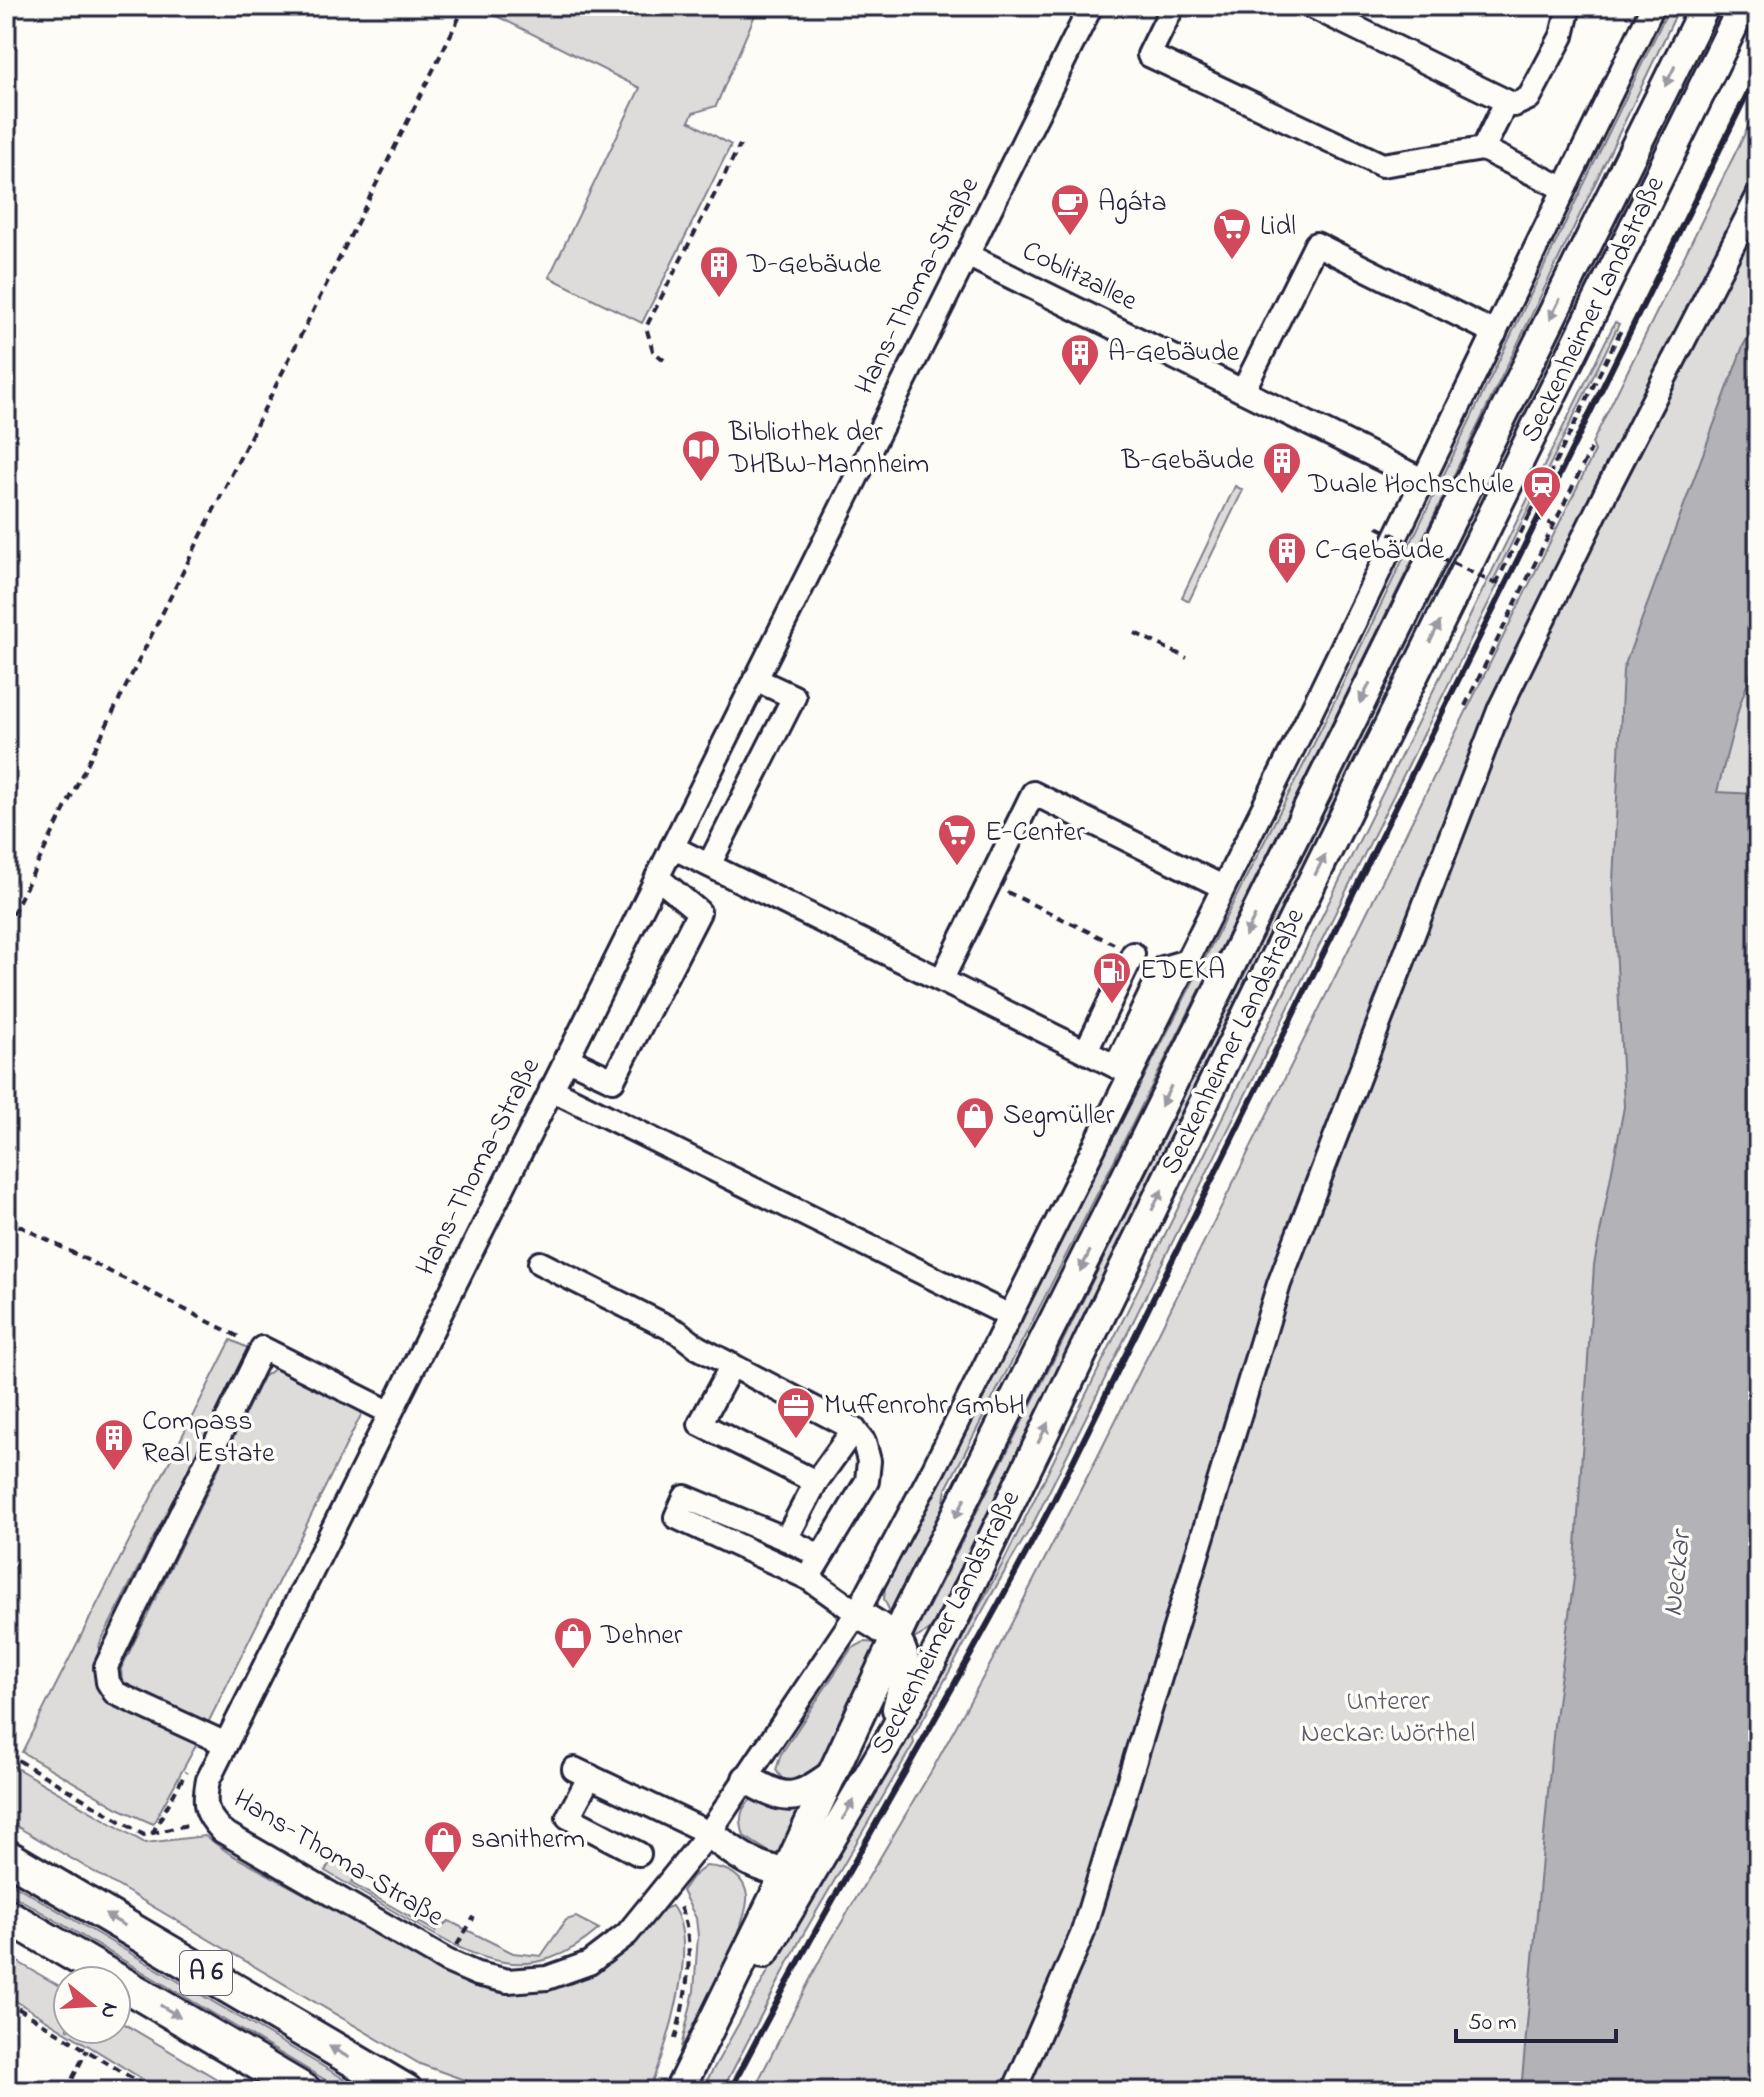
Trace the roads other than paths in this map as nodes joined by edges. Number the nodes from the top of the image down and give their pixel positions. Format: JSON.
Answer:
{"nodes":[{"id":1,"x":1091,"y":6,"type":"edge"},
{"id":2,"x":1173,"y":6,"type":"edge"},
{"id":3,"x":1311,"y":6,"type":"edge"},
{"id":4,"x":1653,"y":6,"type":"edge"},
{"id":5,"x":1705,"y":6,"type":"edge"},
{"id":6,"x":1743,"y":6,"type":"edge"},
{"id":7,"x":1563,"y":8,"type":"edge"},
{"id":8,"x":1506,"y":102,"type":"junction"},
{"id":9,"x":1483,"y":149,"type":"junction"},
{"id":10,"x":1563,"y":188,"type":"junction"},
{"id":11,"x":1758,"y":196,"type":"edge"},
{"id":12,"x":967,"y":255,"type":"junction"},
{"id":13,"x":1495,"y":333,"type":"junction"},
{"id":14,"x":1243,"y":391,"type":"junction"},
{"id":15,"x":1423,"y":480,"type":"junction"},
{"id":16,"x":755,"y":679,"type":"junction"},
{"id":17,"x":672,"y":847,"type":"junction"},
{"id":18,"x":709,"y":865,"type":"junction"},
{"id":19,"x":657,"y":877,"type":"junction"},
{"id":20,"x":1223,"y":887,"type":"junction"},
{"id":21,"x":1133,"y":954,"type":"road end"},
{"id":22,"x":942,"y":979,"type":"junction"},
{"id":23,"x":1086,"y":1051,"type":"junction"},
{"id":24,"x":566,"y":1058,"type":"junction"},
{"id":25,"x":1123,"y":1070,"type":"junction"},
{"id":26,"x":551,"y":1089,"type":"junction"},
{"id":27,"x":540,"y":1263,"type":"dead end"},
{"id":28,"x":1010,"y":1316,"type":"junction"},
{"id":29,"x":732,"y":1365,"type":"junction"},
{"id":30,"x":389,"y":1412,"type":"junction"},
{"id":31,"x":854,"y":1429,"type":"junction"},
{"id":32,"x":816,"y":1482,"type":"junction"},
{"id":33,"x":786,"y":1539,"type":"junction"},
{"id":34,"x":820,"y":1556,"type":"junction"},
{"id":35,"x":808,"y":1578,"type":"junction"},
{"id":36,"x":857,"y":1613,"type":"junction"},
{"id":37,"x":895,"y":1640,"type":"junction"},
{"id":38,"x":891,"y":1737,"type":"junction"},
{"id":39,"x":216,"y":1740,"type":"junction"},
{"id":40,"x":833,"y":1774,"type":"junction"},
{"id":41,"x":747,"y":1779,"type":"junction"},
{"id":42,"x":709,"y":1833,"type":"junction"},
{"id":43,"x":639,"y":1854,"type":"dead end"},
{"id":44,"x":6,"y":1856,"type":"edge"},
{"id":45,"x":746,"y":1862,"type":"junction"},
{"id":46,"x":797,"y":1876,"type":"junction"},
{"id":47,"x":6,"y":1915,"type":"edge"},
{"id":48,"x":759,"y":1925,"type":"junction"},
{"id":49,"x":684,"y":2054,"type":"junction"},
{"id":50,"x":305,"y":2091,"type":"edge"},
{"id":51,"x":406,"y":2091,"type":"edge"},
{"id":52,"x":679,"y":2091,"type":"edge"},
{"id":53,"x":1014,"y":2091,"type":"edge"}],
"edges":[{"from":1,"to":12,"type":"street","name":"Hans-Thoma-Straße"},
{"from":2,"to":9,"type":"street"},
{"from":3,"to":8,"type":"street"},
{"from":4,"to":10,"type":"street"},
{"from":5,"to":37,"type":"main road","name":"Seckenheimer Landstraße","one_way":true},
{"from":38,"to":6,"type":"main road","name":"Seckenheimer Landstraße","one_way":true},
{"from":7,"to":8,"type":"street"},
{"from":8,"to":9,"type":"street"},
{"from":9,"to":10,"type":"street"},
{"from":10,"to":13,"type":"street"},
{"from":11,"to":53,"type":"street"},
{"from":12,"to":14,"type":"street","name":"Coblitzallee"},
{"from":12,"to":16,"type":"street","name":"Hans-Thoma-Straße"},
{"from":13,"to":14,"type":"street"},
{"from":13,"to":15,"type":"street"},
{"from":14,"to":15,"type":"street","name":"Coblitzallee"},
{"from":15,"to":20,"type":"street"},
{"from":16,"to":17,"type":"street","name":"Hans-Thoma-Straße"},
{"from":16,"to":18,"type":"street"},
{"from":17,"to":18,"type":"street"},
{"from":17,"to":19,"type":"street","name":"Hans-Thoma-Straße"},
{"from":18,"to":22,"type":"street"},
{"from":19,"to":24,"type":"street","name":"Hans-Thoma-Straße"},
{"from":19,"to":24,"type":"street"},
{"from":20,"to":22,"type":"street"},
{"from":20,"to":25,"type":"street"},
{"from":21,"to":23,"type":"street"},
{"from":22,"to":23,"type":"street"},
{"from":23,"to":25,"type":"street"},
{"from":24,"to":26,"type":"street","name":"Hans-Thoma-Straße"},
{"from":25,"to":28,"type":"street"},
{"from":26,"to":28,"type":"street"},
{"from":26,"to":30,"type":"street","name":"Hans-Thoma-Straße"},
{"from":27,"to":29,"type":"street"},
{"from":28,"to":36,"type":"street"},
{"from":29,"to":31,"type":"street"},
{"from":29,"to":32,"type":"street"},
{"from":30,"to":39,"type":"street","name":"Hans-Thoma-Straße"},
{"from":30,"to":39,"type":"street"},
{"from":31,"to":32,"type":"street"},
{"from":31,"to":34,"type":"street"},
{"from":32,"to":33,"type":"street"},
{"from":33,"to":34,"type":"street"},
{"from":33,"to":35,"type":"street"},
{"from":34,"to":35,"type":"street"},
{"from":35,"to":36,"type":"street"},
{"from":36,"to":37,"type":"main road"},
{"from":36,"to":41,"type":"street"},
{"from":37,"to":38,"type":"main road"},
{"from":37,"to":40,"type":"main road","name":"Seckenheimer Landstraße"},
{"from":46,"to":38,"type":"main road","name":"Seckenheimer Landstraße","one_way":true},
{"from":39,"to":42,"type":"street","name":"Hans-Thoma-Straße"},
{"from":40,"to":41,"type":"main road"},
{"from":40,"to":46,"type":"main road","name":"Seckenheimer Landstraße"},
{"from":41,"to":42,"type":"street"},
{"from":42,"to":43,"type":"street"},
{"from":42,"to":45,"type":"main road"},
{"from":51,"to":44,"type":"highway","number":"A 6","one_way":true},
{"from":45,"to":46,"type":"main road"},
{"from":45,"to":48,"type":"main road"},
{"from":46,"to":48,"type":"main road","name":"Seckenheimer Landstraße"},
{"from":46,"to":49,"type":"main road","name":"Seckenheimer Landstraße"},
{"from":47,"to":50,"type":"highway","number":"A 6","one_way":true},
{"from":48,"to":49,"type":"main road","name":"Seckenheimer Landstraße"},
{"from":49,"to":52,"type":"main road","name":"Seckenheimer Landstraße"}]}
